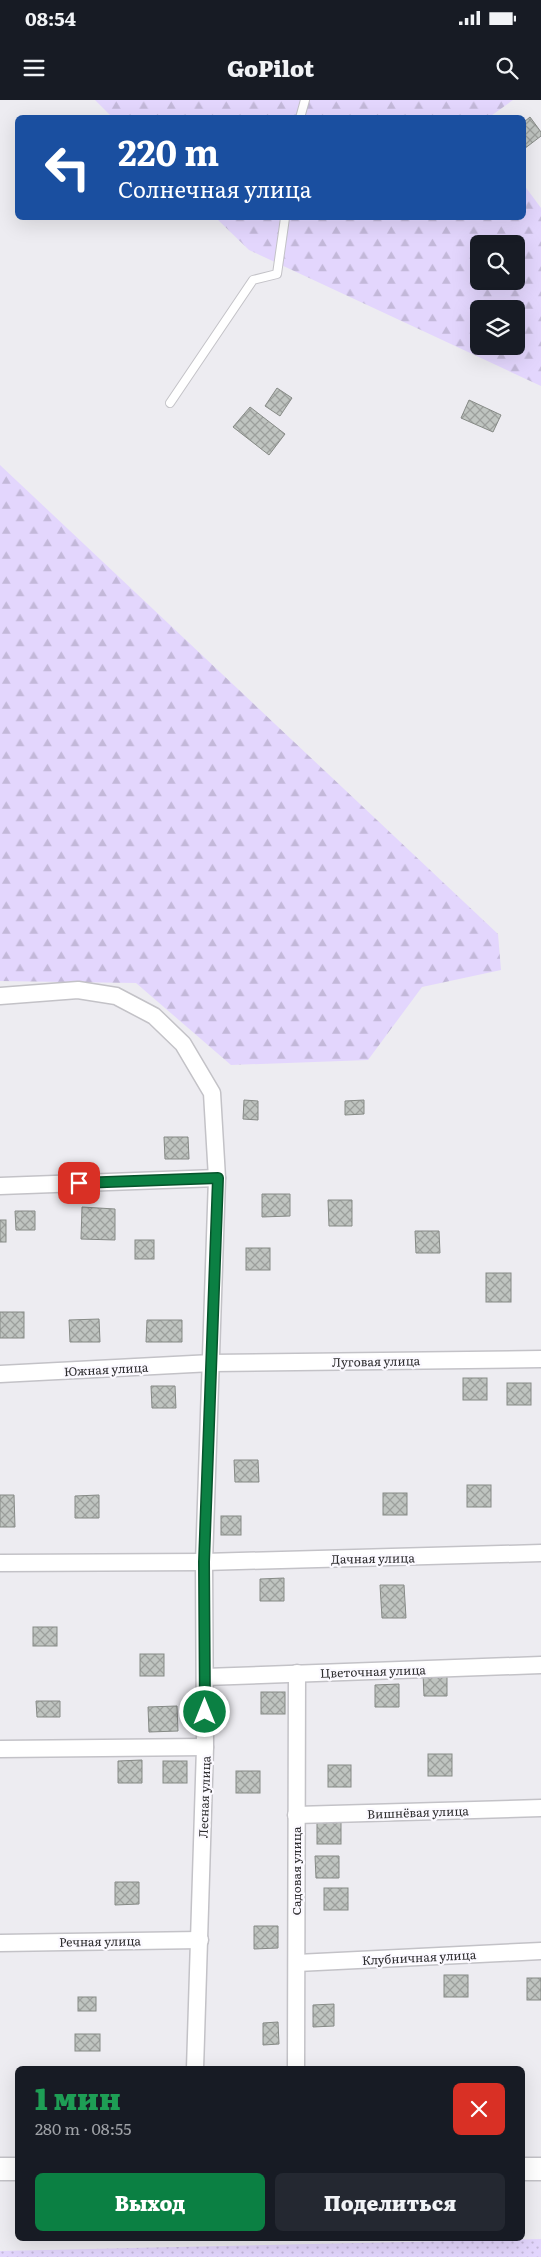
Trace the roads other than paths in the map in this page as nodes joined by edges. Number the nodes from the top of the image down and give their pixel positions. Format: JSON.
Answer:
{"nodes":[{"id":1,"x":305,"y":100,"type":"edge"},
{"id":2,"x":301,"y":115,"type":"edge"},
{"id":3,"x":285,"y":220,"type":"edge"},
{"id":4,"x":170,"y":403,"type":"dead end"},
{"id":5,"x":0,"y":996,"type":"edge"},
{"id":6,"x":218,"y":1178,"type":"junction"},
{"id":7,"x":0,"y":1186,"type":"edge"},
{"id":8,"x":541,"y":1359,"type":"edge"},
{"id":9,"x":212,"y":1363,"type":"junction"},
{"id":10,"x":0,"y":1374,"type":"edge"},
{"id":11,"x":541,"y":1553,"type":"edge"},
{"id":12,"x":204,"y":1562,"type":"junction"},
{"id":13,"x":0,"y":1563,"type":"edge"},
{"id":14,"x":541,"y":1665,"type":"edge"},
{"id":15,"x":297,"y":1673,"type":"junction"},
{"id":16,"x":205,"y":1677,"type":"junction"},
{"id":17,"x":205,"y":1747,"type":"junction"},
{"id":18,"x":0,"y":1749,"type":"edge"},
{"id":19,"x":541,"y":1808,"type":"edge"},
{"id":20,"x":296,"y":1815,"type":"junction"},
{"id":21,"x":200,"y":1940,"type":"junction"},
{"id":22,"x":0,"y":1943,"type":"edge"},
{"id":23,"x":541,"y":1951,"type":"edge"},
{"id":24,"x":297,"y":1963,"type":"junction"},
{"id":25,"x":195,"y":2066,"type":"edge"},
{"id":26,"x":296,"y":2066,"type":"edge"},
{"id":27,"x":0,"y":2169,"type":"edge"},
{"id":28,"x":15,"y":2169,"type":"edge"},
{"id":29,"x":525,"y":2169,"type":"edge"},
{"id":30,"x":541,"y":2169,"type":"edge"}],
"edges":[{"from":1,"to":2,"type":"lane"},
{"from":3,"to":4,"type":"lane"},
{"from":5,"to":6,"type":"street","name":"Лесная улица"},
{"from":6,"to":7,"type":"street"},
{"from":6,"to":9,"type":"street","name":"Лесная улица"},
{"from":8,"to":9,"type":"street","name":"Луговая улица"},
{"from":9,"to":10,"type":"street","name":"Южная улица"},
{"from":9,"to":12,"type":"street","name":"Лесная улица"},
{"from":11,"to":12,"type":"street","name":"Дачная улица"},
{"from":12,"to":13,"type":"street","name":"Дачная улица"},
{"from":12,"to":16,"type":"street","name":"Лесная улица"},
{"from":14,"to":15,"type":"street","name":"Цветочная улица"},
{"from":15,"to":16,"type":"street","name":"Цветочная улица"},
{"from":15,"to":20,"type":"street","name":"Садовая улица"},
{"from":16,"to":17,"type":"street","name":"Лесная улица"},
{"from":17,"to":18,"type":"street"},
{"from":17,"to":21,"type":"street","name":"Лесная улица"},
{"from":19,"to":20,"type":"street","name":"Вишнёвая улица"},
{"from":20,"to":24,"type":"street","name":"Садовая улица"},
{"from":21,"to":22,"type":"street","name":"Речная улица"},
{"from":21,"to":25,"type":"street","name":"Лесная улица"},
{"from":23,"to":24,"type":"street","name":"Клубничная улица"},
{"from":24,"to":26,"type":"street","name":"Садовая улица"},
{"from":27,"to":28,"type":"main road"},
{"from":29,"to":30,"type":"main road"}]}
